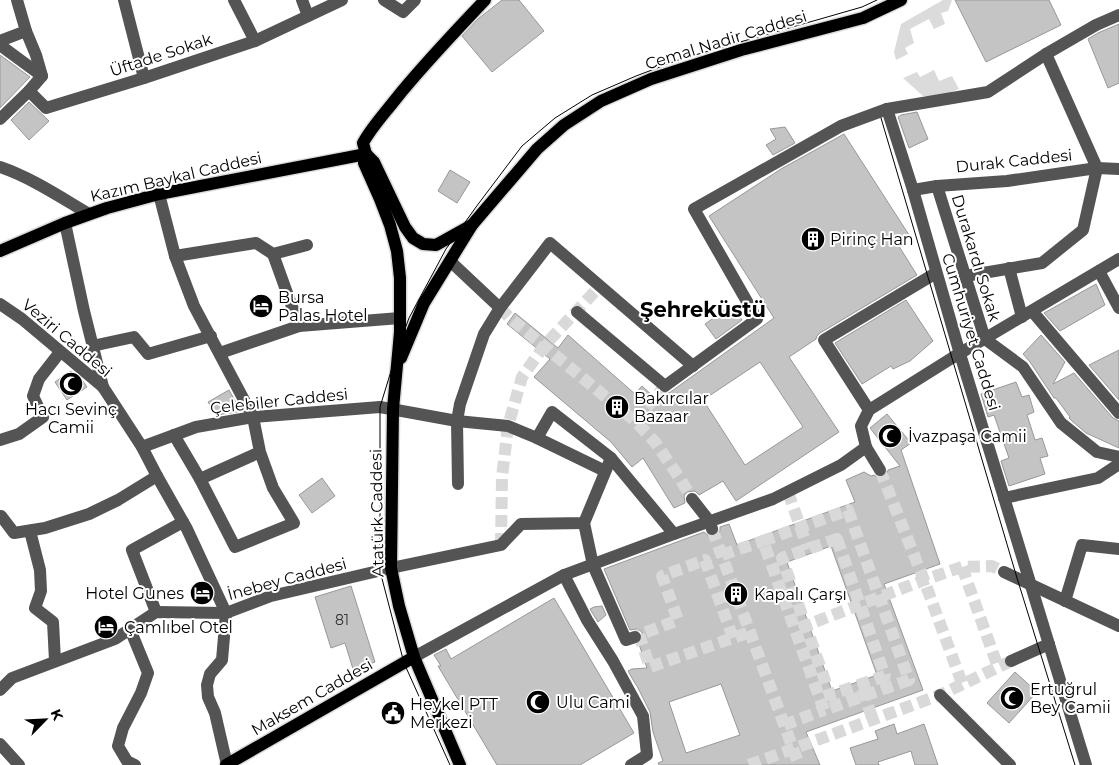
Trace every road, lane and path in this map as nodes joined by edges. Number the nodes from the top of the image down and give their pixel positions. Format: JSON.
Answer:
{"nodes":[{"id":1,"x":17,"y":0,"type":"edge"},
{"id":2,"x":124,"y":0,"type":"edge"},
{"id":3,"x":234,"y":0,"type":"edge"},
{"id":4,"x":302,"y":0,"type":"edge"},
{"id":5,"x":342,"y":0,"type":"edge"},
{"id":6,"x":384,"y":0,"type":"edge"},
{"id":7,"x":415,"y":0,"type":"edge"},
{"id":8,"x":484,"y":0,"type":"edge"},
{"id":9,"x":901,"y":0,"type":"edge"},
{"id":10,"x":1119,"y":15,"type":"edge"},
{"id":11,"x":308,"y":16,"type":"junction"},
{"id":12,"x":26,"y":31,"type":"junction"},
{"id":13,"x":0,"y":41,"type":"edge"},
{"id":14,"x":255,"y":41,"type":"junction"},
{"id":15,"x":0,"y":45,"type":"edge"},
{"id":16,"x":1046,"y":54,"type":"junction"},
{"id":17,"x":42,"y":76,"type":"junction"},
{"id":18,"x":144,"y":78,"type":"junction"},
{"id":19,"x":29,"y":91,"type":"junction"},
{"id":20,"x":887,"y":109,"type":"junction"},
{"id":21,"x":0,"y":119,"type":"edge"},
{"id":22,"x":366,"y":154,"type":"junction"},
{"id":23,"x":0,"y":167,"type":"edge"},
{"id":24,"x":1097,"y":168,"type":"junction"},
{"id":25,"x":1119,"y":169,"type":"edge"},
{"id":26,"x":937,"y":186,"type":"junction"},
{"id":27,"x":913,"y":190,"type":"junction"},
{"id":28,"x":159,"y":194,"type":"junction"},
{"id":29,"x":89,"y":214,"type":"junction"},
{"id":30,"x":65,"y":223,"type":"junction"},
{"id":31,"x":472,"y":225,"type":"junction"},
{"id":32,"x":307,"y":245,"type":"dead end"},
{"id":33,"x":0,"y":251,"type":"edge"},
{"id":34,"x":273,"y":254,"type":"junction"},
{"id":35,"x":175,"y":256,"type":"junction"},
{"id":36,"x":450,"y":260,"type":"junction"},
{"id":37,"x":1119,"y":260,"type":"edge"},
{"id":38,"x":1008,"y":268,"type":"junction"},
{"id":39,"x":1099,"y":271,"type":"junction"},
{"id":40,"x":936,"y":273,"type":"junction"},
{"id":41,"x":965,"y":276,"type":"junction"},
{"id":42,"x":0,"y":304,"type":"edge"},
{"id":43,"x":500,"y":308,"type":"junction"},
{"id":44,"x":1119,"y":308,"type":"edge"},
{"id":45,"x":577,"y":312,"type":"dead end"},
{"id":46,"x":1027,"y":314,"type":"junction"},
{"id":47,"x":400,"y":318,"type":"junction"},
{"id":48,"x":299,"y":326,"type":"junction"},
{"id":49,"x":211,"y":336,"type":"junction"},
{"id":50,"x":985,"y":340,"type":"junction"},
{"id":51,"x":92,"y":346,"type":"junction"},
{"id":52,"x":60,"y":352,"type":"junction"},
{"id":53,"x":220,"y":353,"type":"junction"},
{"id":54,"x":956,"y":356,"type":"junction"},
{"id":55,"x":693,"y":366,"type":"junction"},
{"id":56,"x":396,"y":369,"type":"junction"},
{"id":57,"x":103,"y":387,"type":"junction"},
{"id":58,"x":393,"y":409,"type":"junction"},
{"id":59,"x":869,"y":410,"type":"junction"},
{"id":60,"x":1119,"y":414,"type":"edge"},
{"id":61,"x":253,"y":417,"type":"junction"},
{"id":62,"x":457,"y":421,"type":"junction"},
{"id":63,"x":174,"y":435,"type":"junction"},
{"id":64,"x":537,"y":438,"type":"junction"},
{"id":65,"x":0,"y":440,"type":"edge"},
{"id":66,"x":142,"y":447,"type":"junction"},
{"id":67,"x":866,"y":447,"type":"junction"},
{"id":68,"x":260,"y":452,"type":"junction"},
{"id":69,"x":1119,"y":457,"type":"edge"},
{"id":70,"x":611,"y":458,"type":"junction"},
{"id":71,"x":1119,"y":464,"type":"edge"},
{"id":72,"x":880,"y":470,"type":"tunnel mouth"},
{"id":73,"x":605,"y":471,"type":"junction"},
{"id":74,"x":157,"y":476,"type":"junction"},
{"id":75,"x":200,"y":479,"type":"junction"},
{"id":76,"x":458,"y":484,"type":"dead end"},
{"id":77,"x":1004,"y":498,"type":"junction"},
{"id":78,"x":692,"y":499,"type":"tunnel mouth"},
{"id":79,"x":0,"y":516,"type":"edge"},
{"id":80,"x":183,"y":522,"type":"junction"},
{"id":81,"x":584,"y":523,"type":"junction"},
{"id":82,"x":711,"y":525,"type":"junction"},
{"id":83,"x":30,"y":531,"type":"junction"},
{"id":84,"x":674,"y":534,"type":"junction"},
{"id":85,"x":1119,"y":549,"type":"edge"},
{"id":86,"x":593,"y":565,"type":"junction"},
{"id":87,"x":391,"y":568,"type":"junction"},
{"id":88,"x":1004,"y":572,"type":"tunnel mouth"},
{"id":89,"x":564,"y":575,"type":"junction"},
{"id":90,"x":1030,"y":585,"type":"junction"},
{"id":91,"x":1065,"y":601,"type":"junction"},
{"id":92,"x":156,"y":612,"type":"junction"},
{"id":93,"x":226,"y":613,"type":"junction"},
{"id":94,"x":1119,"y":626,"type":"edge"},
{"id":95,"x":130,"y":629,"type":"junction"},
{"id":96,"x":635,"y":636,"type":"dead end"},
{"id":97,"x":1049,"y":644,"type":"junction"},
{"id":98,"x":414,"y":657,"type":"junction"},
{"id":99,"x":55,"y":661,"type":"junction"},
{"id":100,"x":1011,"y":661,"type":"tunnel mouth"},
{"id":101,"x":0,"y":690,"type":"edge"},
{"id":102,"x":940,"y":695,"type":"dead end"},
{"id":103,"x":0,"y":744,"type":"edge"},
{"id":104,"x":19,"y":765,"type":"edge"},
{"id":105,"x":135,"y":765,"type":"edge"},
{"id":106,"x":226,"y":765,"type":"edge"},
{"id":107,"x":460,"y":765,"type":"edge"},
{"id":108,"x":630,"y":765,"type":"edge"},
{"id":109,"x":1010,"y":765,"type":"edge"},
{"id":110,"x":1086,"y":765,"type":"edge"}],
"edges":[{"from":1,"to":12,"type":"street"},
{"from":2,"to":18,"type":"street"},
{"from":3,"to":14,"type":"street"},
{"from":4,"to":11,"type":"street"},
{"from":5,"to":11,"type":"street","name":"Üftade Sokak"},
{"from":6,"to":7,"type":"street"},
{"from":8,"to":22,"type":"main road"},
{"from":9,"to":31,"type":"main road","name":"Cemal Nadir Caddesi"},
{"from":10,"to":16,"type":"street"},
{"from":11,"to":14,"type":"street","name":"Üftade Sokak"},
{"from":12,"to":13,"type":"street"},
{"from":12,"to":17,"type":"street"},
{"from":14,"to":18,"type":"street","name":"Üftade Sokak"},
{"from":15,"to":17,"type":"street"},
{"from":16,"to":20,"type":"street"},
{"from":16,"to":24,"type":"street"},
{"from":17,"to":19,"type":"street"},
{"from":18,"to":19,"type":"street","name":"Üftade Sokak"},
{"from":19,"to":21,"type":"street"},
{"from":20,"to":27,"type":"street","name":"Cumhuriyet Caddesi"},
{"from":20,"to":55,"type":"street"},
{"from":22,"to":28,"type":"main road","name":"Kazım Baykal Caddesi"},
{"from":22,"to":31,"type":"main road"},
{"from":22,"to":47,"type":"main road"},
{"from":23,"to":29,"type":"street"},
{"from":24,"to":25,"type":"street","name":"Durak Caddesi"},
{"from":24,"to":26,"type":"street","name":"Durak Caddesi"},
{"from":24,"to":38,"type":"street"},
{"from":26,"to":27,"type":"street","name":"Durak Caddesi"},
{"from":26,"to":41,"type":"street","name":"Durakardı Sokak"},
{"from":27,"to":40,"type":"street","name":"Cumhuriyet Caddesi"},
{"from":28,"to":29,"type":"main road","name":"Kazım Baykal Caddesi"},
{"from":28,"to":35,"type":"street"},
{"from":29,"to":30,"type":"main road","name":"Kazım Baykal Caddesi"},
{"from":30,"to":33,"type":"main road","name":"Kazım Baykal Caddesi"},
{"from":30,"to":51,"type":"street"},
{"from":31,"to":36,"type":"main road","name":"Cemal Nadir Caddesi"},
{"from":32,"to":34,"type":"street"},
{"from":34,"to":35,"type":"street"},
{"from":34,"to":48,"type":"street"},
{"from":35,"to":49,"type":"street"},
{"from":36,"to":43,"type":"street"},
{"from":36,"to":56,"type":"main road","name":"Cemal Nadir Caddesi"},
{"from":37,"to":39,"type":"street"},
{"from":38,"to":41,"type":"street"},
{"from":38,"to":46,"type":"street"},
{"from":39,"to":44,"type":"street"},
{"from":39,"to":46,"type":"street"},
{"from":40,"to":54,"type":"street","name":"Cumhuriyet Caddesi"},
{"from":40,"to":59,"type":"street"},
{"from":41,"to":50,"type":"street","name":"Durakardı Sokak"},
{"from":42,"to":52,"type":"street","name":"Veziri Caddesi"},
{"from":43,"to":55,"type":"street"},
{"from":43,"to":62,"type":"street"},
{"from":45,"to":55,"type":"street"},
{"from":46,"to":50,"type":"street"},
{"from":46,"to":60,"type":"street"},
{"from":47,"to":48,"type":"street"},
{"from":47,"to":56,"type":"main road"},
{"from":48,"to":53,"type":"street"},
{"from":49,"to":51,"type":"street"},
{"from":49,"to":53,"type":"street"},
{"from":50,"to":54,"type":"street"},
{"from":50,"to":69,"type":"street"},
{"from":51,"to":57,"type":"street"},
{"from":52,"to":57,"type":"street","name":"Veziri Caddesi"},
{"from":52,"to":65,"type":"street"},
{"from":53,"to":61,"type":"street"},
{"from":54,"to":59,"type":"street"},
{"from":54,"to":77,"type":"street","name":"Cumhuriyet Caddesi"},
{"from":56,"to":58,"type":"main road","name":"Atatürk Caddesi"},
{"from":57,"to":66,"type":"street","name":"Veziri Caddesi"},
{"from":58,"to":61,"type":"street","name":"Çelebiler Caddesi"},
{"from":58,"to":62,"type":"street","name":"Çelebiler Caddesi"},
{"from":58,"to":87,"type":"main road","name":"Atatürk Caddesi"},
{"from":59,"to":67,"type":"street"},
{"from":61,"to":63,"type":"street","name":"Çelebiler Caddesi"},
{"from":61,"to":68,"type":"street"},
{"from":62,"to":64,"type":"street","name":"Çelebiler Caddesi"},
{"from":62,"to":76,"type":"street"},
{"from":63,"to":66,"type":"street","name":"Çelebiler Caddesi"},
{"from":63,"to":75,"type":"street"},
{"from":64,"to":70,"type":"street"},
{"from":64,"to":73,"type":"street","name":"Çelebiler Caddesi"},
{"from":66,"to":74,"type":"street","name":"Veziri Caddesi"},
{"from":67,"to":72,"type":"street"},
{"from":67,"to":82,"type":"street"},
{"from":68,"to":75,"type":"street"},
{"from":68,"to":75,"type":"street"},
{"from":70,"to":73,"type":"street"},
{"from":70,"to":84,"type":"street"},
{"from":71,"to":77,"type":"street"},
{"from":73,"to":81,"type":"street"},
{"from":74,"to":80,"type":"street","name":"Veziri Caddesi"},
{"from":74,"to":83,"type":"street"},
{"from":77,"to":90,"type":"street","name":"Cumhuriyet Caddesi"},
{"from":78,"to":82,"type":"street"},
{"from":79,"to":83,"type":"street"},
{"from":80,"to":92,"type":"street"},
{"from":80,"to":93,"type":"street","name":"Veziri Caddesi"},
{"from":81,"to":86,"type":"street"},
{"from":81,"to":87,"type":"street","name":"İnebey Caddesi"},
{"from":82,"to":84,"type":"street"},
{"from":83,"to":99,"type":"street"},
{"from":84,"to":86,"type":"street"},
{"from":85,"to":91,"type":"street"},
{"from":86,"to":89,"type":"street"},
{"from":86,"to":96,"type":"street"},
{"from":87,"to":93,"type":"street","name":"İnebey Caddesi"},
{"from":87,"to":98,"type":"main road","name":"Atatürk Caddesi"},
{"from":88,"to":90,"type":"street"},
{"from":89,"to":98,"type":"street"},
{"from":89,"to":108,"type":"street"},
{"from":90,"to":91,"type":"street"},
{"from":90,"to":97,"type":"street","name":"Cumhuriyet Caddesi"},
{"from":91,"to":94,"type":"street"},
{"from":92,"to":93,"type":"street","name":"İnebey Caddesi"},
{"from":92,"to":95,"type":"street"},
{"from":93,"to":106,"type":"street"},
{"from":95,"to":99,"type":"street"},
{"from":95,"to":105,"type":"street"},
{"from":97,"to":100,"type":"street"},
{"from":97,"to":110,"type":"street","name":"Cumhuriyet Caddesi"},
{"from":98,"to":106,"type":"main road","name":"Maksem Caddesi"},
{"from":98,"to":107,"type":"main road","name":"Atatürk Caddesi"},
{"from":99,"to":101,"type":"street"},
{"from":102,"to":109,"type":"street"},
{"from":103,"to":104,"type":"street"}]}
